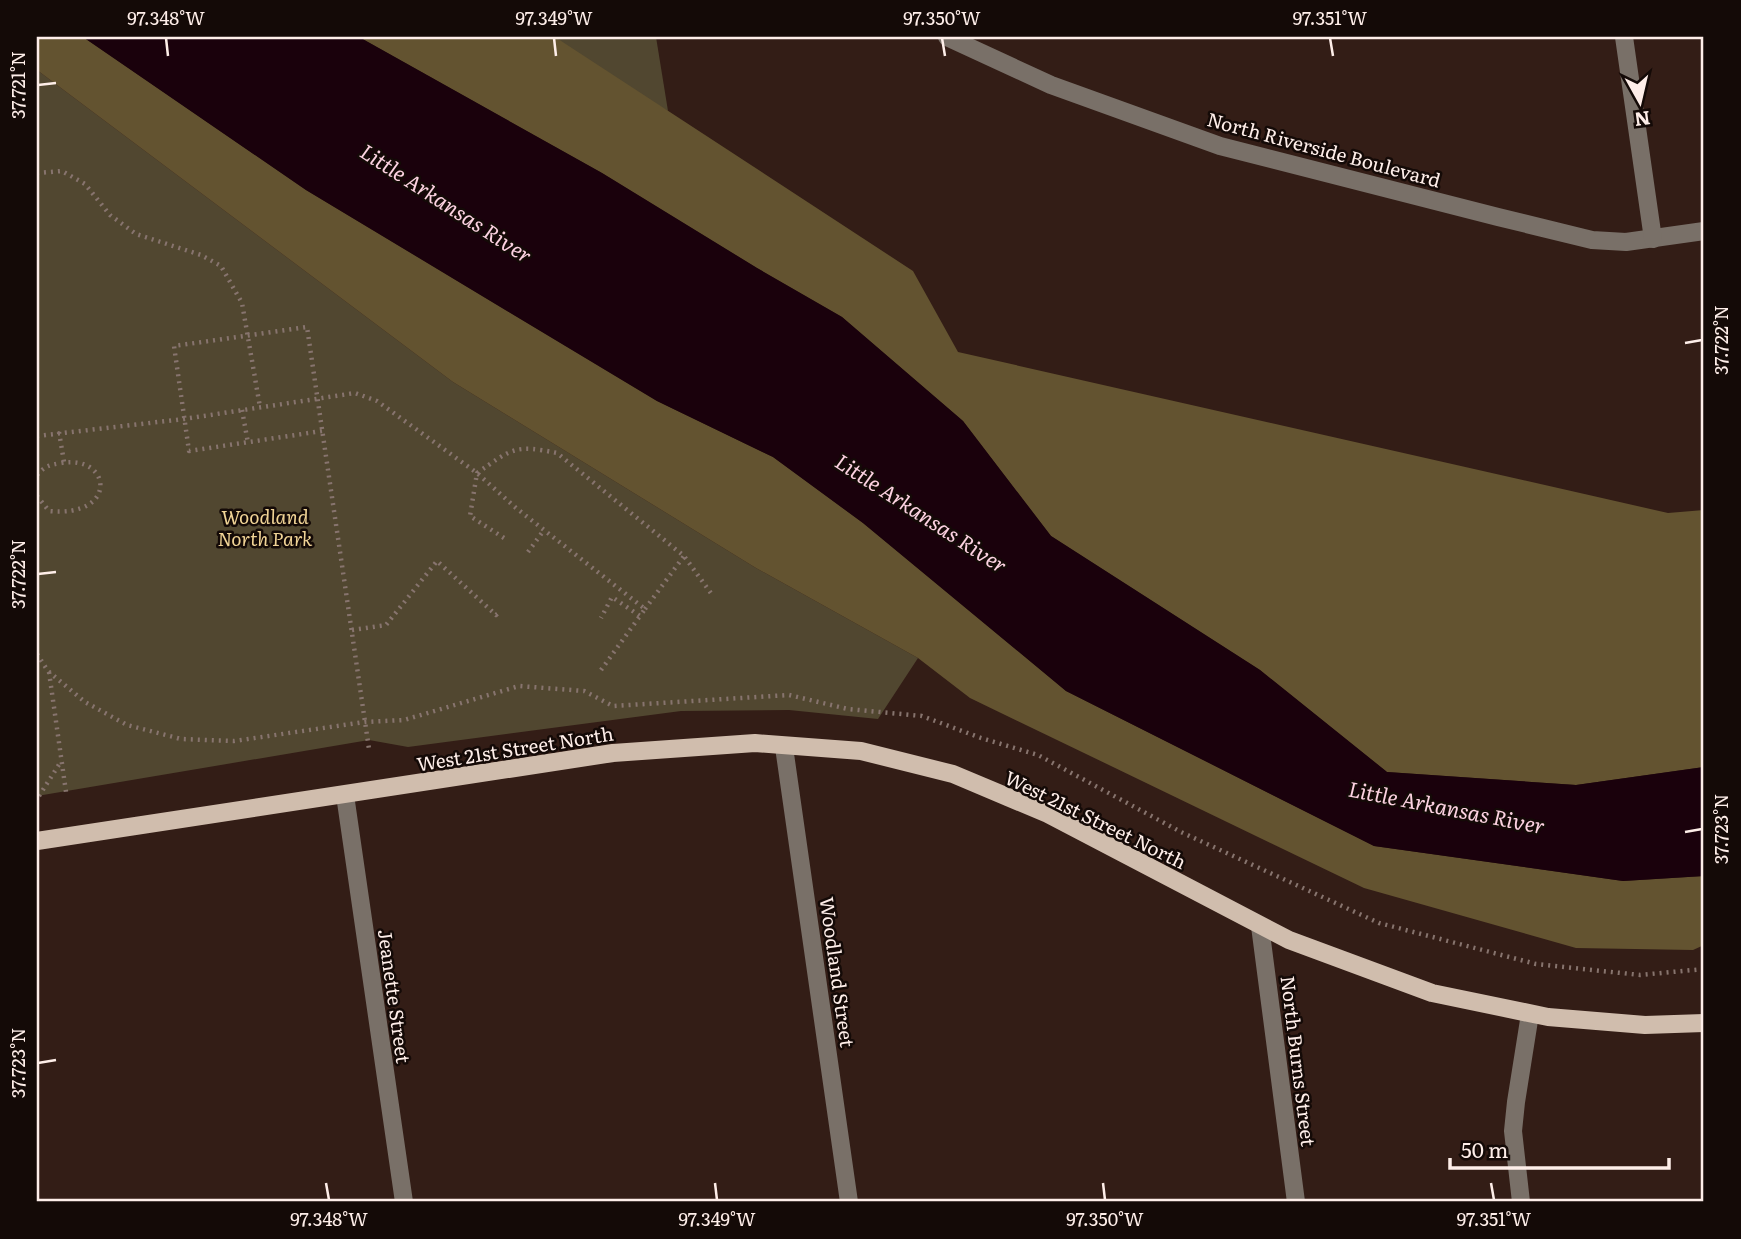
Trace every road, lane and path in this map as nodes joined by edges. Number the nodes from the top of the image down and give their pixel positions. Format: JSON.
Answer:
{"nodes":[{"id":1,"x":947,"y":37,"type":"edge"},
{"id":2,"x":1625,"y":37,"type":"edge"},
{"id":3,"x":37,"y":173,"type":"edge"},
{"id":4,"x":1704,"y":231,"type":"edge"},
{"id":5,"x":1653,"y":239,"type":"junction"},
{"id":6,"x":249,"y":335,"type":"junction"},
{"id":7,"x":319,"y":398,"type":"junction"},
{"id":8,"x":260,"y":407,"type":"junction"},
{"id":9,"x":242,"y":410,"type":"junction"},
{"id":10,"x":184,"y":419,"type":"junction"},
{"id":11,"x":323,"y":431,"type":"junction"},
{"id":12,"x":59,"y":432,"type":"junction"},
{"id":13,"x":37,"y":436,"type":"edge"},
{"id":14,"x":248,"y":443,"type":"junction"},
{"id":15,"x":64,"y":463,"type":"junction"},
{"id":16,"x":477,"y":473,"type":"junction"},
{"id":17,"x":37,"y":475,"type":"edge"},
{"id":18,"x":37,"y":496,"type":"edge"},
{"id":19,"x":544,"y":530,"type":"junction"},
{"id":20,"x":504,"y":538,"type":"dead end"},
{"id":21,"x":528,"y":552,"type":"dead end"},
{"id":22,"x":684,"y":556,"type":"junction"},
{"id":23,"x":713,"y":596,"type":"dead end"},
{"id":24,"x":645,"y":609,"type":"junction"},
{"id":25,"x":501,"y":611,"type":"dead end"},
{"id":26,"x":640,"y":616,"type":"junction"},
{"id":27,"x":601,"y":618,"type":"dead end"},
{"id":28,"x":352,"y":630,"type":"junction"},
{"id":29,"x":37,"y":654,"type":"edge"},
{"id":30,"x":601,"y":670,"type":"dead end"},
{"id":31,"x":48,"y":671,"type":"junction"},
{"id":32,"x":365,"y":722,"type":"junction"},
{"id":33,"x":784,"y":747,"type":"junction"},
{"id":34,"x":369,"y":749,"type":"dead end"},
{"id":35,"x":61,"y":762,"type":"junction"},
{"id":36,"x":66,"y":792,"type":"dead end"},
{"id":37,"x":345,"y":795,"type":"junction"},
{"id":38,"x":40,"y":796,"type":"dead end"},
{"id":39,"x":37,"y":841,"type":"edge"},
{"id":40,"x":1260,"y":926,"type":"junction"},
{"id":41,"x":1704,"y":969,"type":"edge"},
{"id":42,"x":1530,"y":1014,"type":"junction"},
{"id":43,"x":1704,"y":1023,"type":"edge"},
{"id":44,"x":404,"y":1202,"type":"edge"},
{"id":45,"x":849,"y":1202,"type":"edge"},
{"id":46,"x":1296,"y":1202,"type":"edge"},
{"id":47,"x":1521,"y":1202,"type":"edge"}],
"edges":[{"from":1,"to":5,"type":"street","name":"North Riverside Boulevard"},
{"from":2,"to":5,"type":"street"},
{"from":3,"to":6,"type":"path"},
{"from":4,"to":5,"type":"street","name":"North Riverside Boulevard"},
{"from":6,"to":7,"type":"path"},
{"from":6,"to":8,"type":"path"},
{"from":6,"to":10,"type":"path"},
{"from":7,"to":8,"type":"path"},
{"from":7,"to":11,"type":"path"},
{"from":7,"to":16,"type":"path"},
{"from":8,"to":9,"type":"path"},
{"from":9,"to":10,"type":"path"},
{"from":9,"to":14,"type":"path"},
{"from":10,"to":12,"type":"path"},
{"from":10,"to":14,"type":"path"},
{"from":11,"to":14,"type":"path"},
{"from":11,"to":28,"type":"path"},
{"from":12,"to":13,"type":"path"},
{"from":12,"to":15,"type":"path"},
{"from":15,"to":17,"type":"path"},
{"from":15,"to":18,"type":"path"},
{"from":16,"to":19,"type":"path"},
{"from":16,"to":20,"type":"path"},
{"from":16,"to":22,"type":"path"},
{"from":19,"to":21,"type":"path"},
{"from":19,"to":24,"type":"path"},
{"from":22,"to":23,"type":"path"},
{"from":22,"to":24,"type":"path"},
{"from":24,"to":26,"type":"path"},
{"from":25,"to":28,"type":"path"},
{"from":26,"to":27,"type":"path"},
{"from":26,"to":30,"type":"path"},
{"from":28,"to":32,"type":"path"},
{"from":29,"to":31,"type":"path"},
{"from":31,"to":32,"type":"path"},
{"from":31,"to":35,"type":"path"},
{"from":32,"to":34,"type":"path"},
{"from":32,"to":41,"type":"path"},
{"from":33,"to":37,"type":"main road","name":"West 21st Street North"},
{"from":33,"to":40,"type":"main road","name":"West 21st Street North"},
{"from":33,"to":45,"type":"street","name":"Woodland Street"},
{"from":35,"to":36,"type":"path"},
{"from":35,"to":38,"type":"path"},
{"from":37,"to":39,"type":"main road","name":"West 21st Street North"},
{"from":37,"to":44,"type":"street","name":"Jeanette Street"},
{"from":40,"to":42,"type":"main road","name":"West 21st Street North"},
{"from":40,"to":46,"type":"street","name":"North Burns Street"},
{"from":42,"to":43,"type":"main road","name":"West 21st Street North"},
{"from":42,"to":47,"type":"street"}]}
